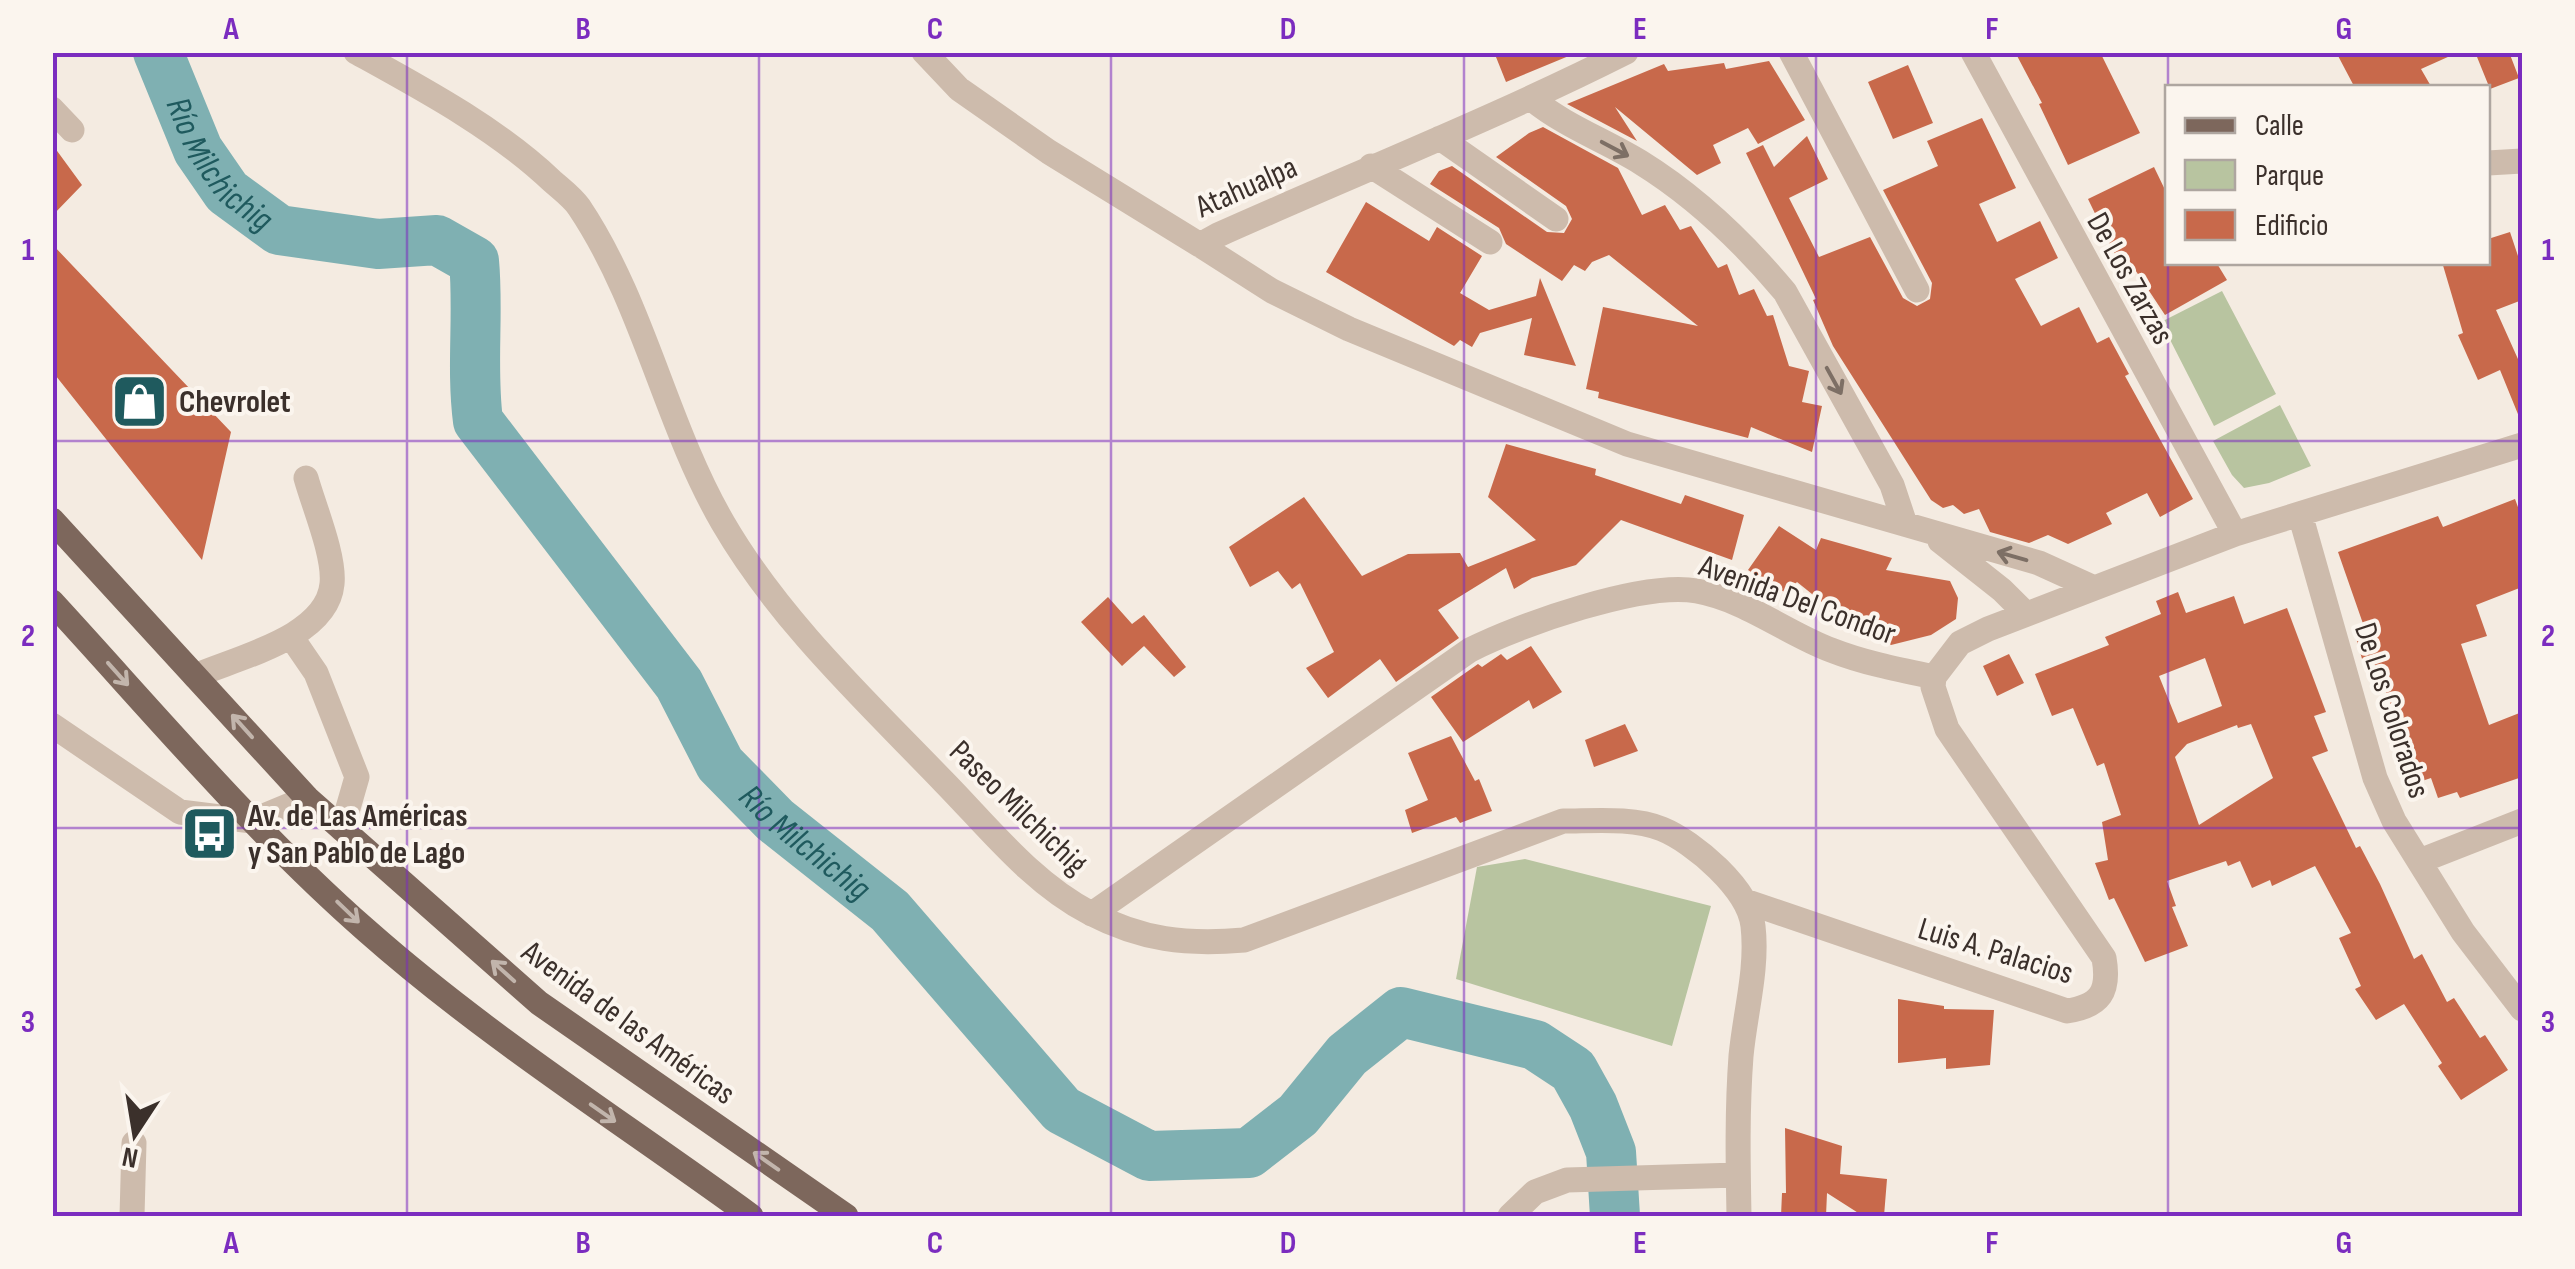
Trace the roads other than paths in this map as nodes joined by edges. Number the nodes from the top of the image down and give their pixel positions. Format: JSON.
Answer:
{"nodes":[{"id":1,"x":356,"y":52,"type":"edge"},
{"id":2,"x":924,"y":52,"type":"edge"},
{"id":3,"x":1626,"y":52,"type":"edge"},
{"id":4,"x":1791,"y":52,"type":"edge"},
{"id":5,"x":1973,"y":52,"type":"edge"},
{"id":6,"x":1532,"y":99,"type":"junction"},
{"id":7,"x":52,"y":108,"type":"edge"},
{"id":8,"x":72,"y":130,"type":"dead end"},
{"id":9,"x":1440,"y":138,"type":"junction"},
{"id":10,"x":2522,"y":161,"type":"edge"},
{"id":11,"x":2490,"y":163,"type":"edge"},
{"id":12,"x":1372,"y":166,"type":"junction"},
{"id":13,"x":1556,"y":220,"type":"dead end"},
{"id":14,"x":1490,"y":242,"type":"dead end"},
{"id":15,"x":1200,"y":245,"type":"junction"},
{"id":16,"x":1917,"y":290,"type":"dead end"},
{"id":17,"x":2522,"y":444,"type":"edge"},
{"id":18,"x":306,"y":478,"type":"dead end"},
{"id":19,"x":2300,"y":514,"type":"junction"},
{"id":20,"x":52,"y":520,"type":"edge"},
{"id":21,"x":1916,"y":528,"type":"junction"},
{"id":22,"x":2235,"y":534,"type":"junction"},
{"id":23,"x":2094,"y":588,"type":"junction"},
{"id":24,"x":52,"y":602,"type":"edge"},
{"id":25,"x":2026,"y":614,"type":"junction"},
{"id":26,"x":292,"y":638,"type":"junction"},
{"id":27,"x":196,"y":676,"type":"junction"},
{"id":28,"x":1934,"y":677,"type":"junction"},
{"id":29,"x":52,"y":725,"type":"edge"},
{"id":30,"x":308,"y":798,"type":"junction"},
{"id":31,"x":252,"y":820,"type":"junction"},
{"id":32,"x":2522,"y":821,"type":"edge"},
{"id":33,"x":342,"y":828,"type":"junction"},
{"id":34,"x":2420,"y":861,"type":"junction"},
{"id":35,"x":1745,"y":901,"type":"junction"},
{"id":36,"x":1092,"y":914,"type":"junction"},
{"id":37,"x":2522,"y":1009,"type":"edge"},
{"id":38,"x":134,"y":1142,"type":"dead end"},
{"id":39,"x":1738,"y":1175,"type":"junction"},
{"id":40,"x":132,"y":1216,"type":"edge"},
{"id":41,"x":750,"y":1216,"type":"edge"},
{"id":42,"x":846,"y":1216,"type":"edge"},
{"id":43,"x":1510,"y":1216,"type":"edge"},
{"id":44,"x":1739,"y":1216,"type":"edge"}],
"edges":[{"from":1,"to":36,"type":"street","name":"Paseo Milchichig"},
{"from":2,"to":15,"type":"street","name":"Atahualpa"},
{"from":3,"to":6,"type":"street","name":"Atahualpa"},
{"from":4,"to":16,"type":"street"},
{"from":5,"to":22,"type":"street","name":"De Los Zarzas"},
{"from":6,"to":9,"type":"street","name":"Atahualpa"},
{"from":6,"to":21,"type":"street","one_way":true},
{"from":7,"to":8,"type":"street"},
{"from":9,"to":12,"type":"street","name":"Atahualpa"},
{"from":9,"to":13,"type":"street"},
{"from":10,"to":11,"type":"street"},
{"from":12,"to":14,"type":"street"},
{"from":12,"to":15,"type":"street","name":"Atahualpa"},
{"from":15,"to":21,"type":"street"},
{"from":17,"to":19,"type":"street"},
{"from":18,"to":26,"type":"street"},
{"from":19,"to":22,"type":"street"},
{"from":19,"to":34,"type":"street","name":"De Los Colorados"},
{"from":20,"to":27,"type":"main road","name":"Avenida de las Américas"},
{"from":23,"to":21,"type":"street","one_way":true},
{"from":21,"to":25,"type":"street"},
{"from":22,"to":23,"type":"street"},
{"from":23,"to":25,"type":"street"},
{"from":24,"to":31,"type":"main road","one_way":true},
{"from":25,"to":28,"type":"street"},
{"from":26,"to":27,"type":"street"},
{"from":26,"to":33,"type":"street"},
{"from":30,"to":27,"type":"main road","name":"Avenida de las Américas","one_way":true},
{"from":28,"to":35,"type":"street","name":"Luis A. Palacios"},
{"from":28,"to":36,"type":"street","name":"Avenida Del Condor"},
{"from":29,"to":31,"type":"street"},
{"from":30,"to":31,"type":"street"},
{"from":30,"to":33,"type":"main road","name":"Avenida de las Américas"},
{"from":31,"to":41,"type":"main road","one_way":true},
{"from":32,"to":34,"type":"street"},
{"from":42,"to":33,"type":"main road","name":"Avenida de las Américas","one_way":true},
{"from":34,"to":37,"type":"street","name":"De Los Colorados"},
{"from":35,"to":36,"type":"street","name":"Paseo Milchichig"},
{"from":35,"to":39,"type":"street"},
{"from":38,"to":40,"type":"street"},
{"from":39,"to":43,"type":"street"},
{"from":39,"to":44,"type":"street"}]}
